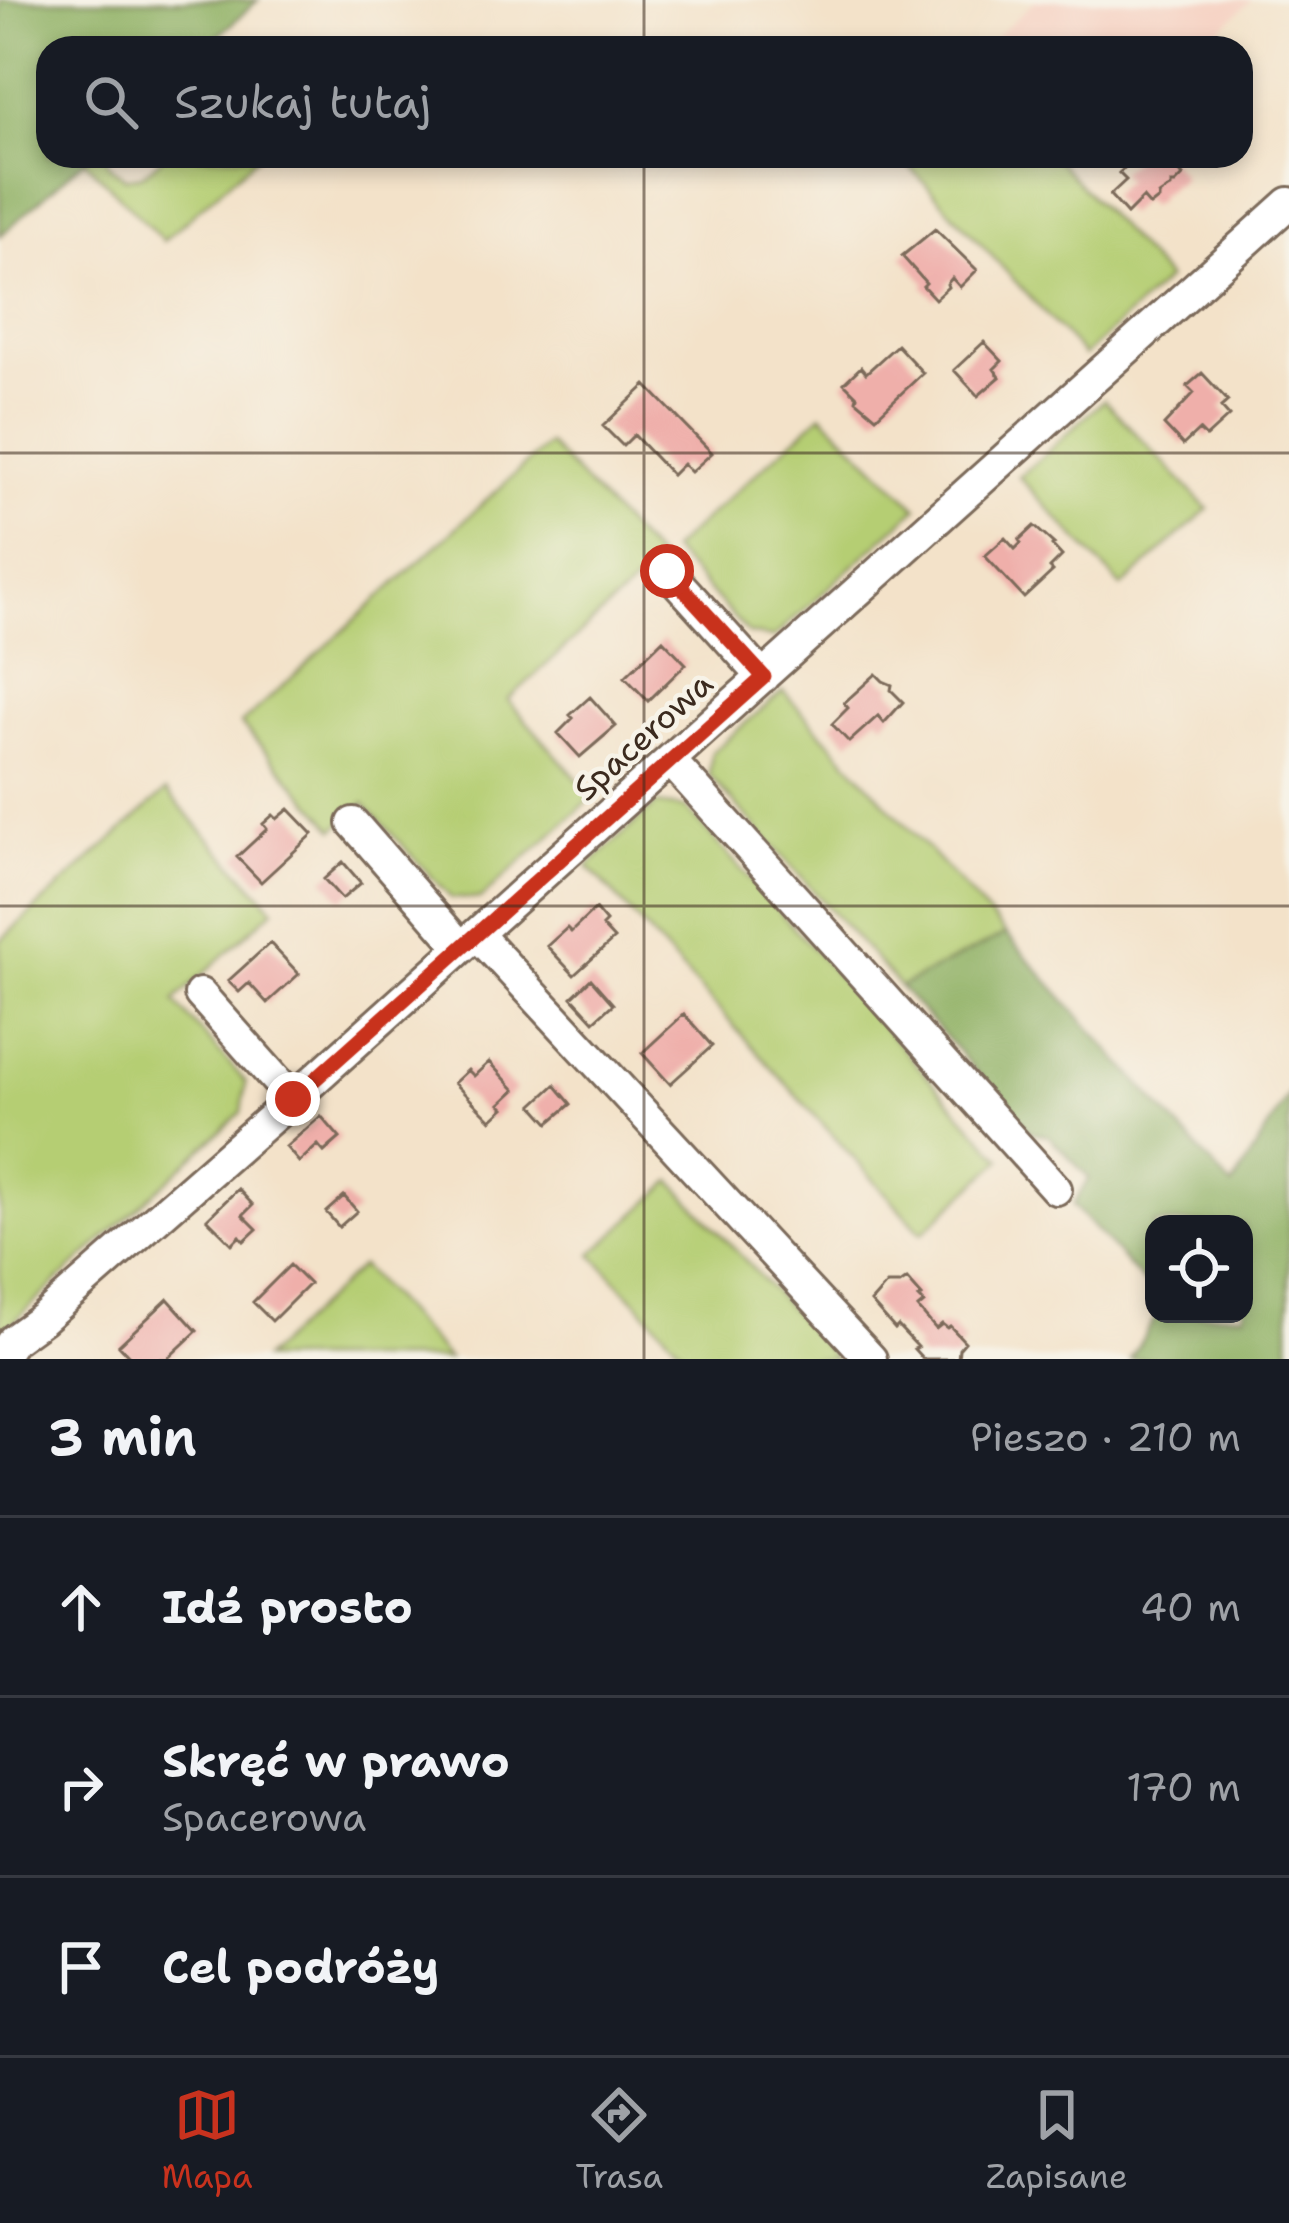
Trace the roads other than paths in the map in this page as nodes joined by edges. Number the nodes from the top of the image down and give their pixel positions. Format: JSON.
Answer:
{"nodes":[{"id":1,"x":1289,"y":203,"type":"edge"},
{"id":2,"x":667,"y":571,"type":"dead end"},
{"id":3,"x":764,"y":677,"type":"junction"},
{"id":4,"x":670,"y":760,"type":"junction"},
{"id":5,"x":353,"y":823,"type":"dead end"},
{"id":6,"x":469,"y":941,"type":"junction"},
{"id":7,"x":200,"y":994,"type":"dead end"},
{"id":8,"x":293,"y":1099,"type":"junction"},
{"id":9,"x":1056,"y":1189,"type":"dead end"},
{"id":10,"x":0,"y":1359,"type":"edge"},
{"id":11,"x":871,"y":1359,"type":"edge"}],
"edges":[{"from":1,"to":3,"type":"street","name":"Spacerowa"},
{"from":2,"to":3,"type":"street"},
{"from":3,"to":4,"type":"street","name":"Spacerowa"},
{"from":4,"to":6,"type":"street","name":"Spacerowa"},
{"from":4,"to":9,"type":"street"},
{"from":5,"to":6,"type":"street"},
{"from":6,"to":8,"type":"street","name":"Spacerowa"},
{"from":6,"to":11,"type":"street"},
{"from":7,"to":8,"type":"street"},
{"from":8,"to":10,"type":"street","name":"Spacerowa"}]}
